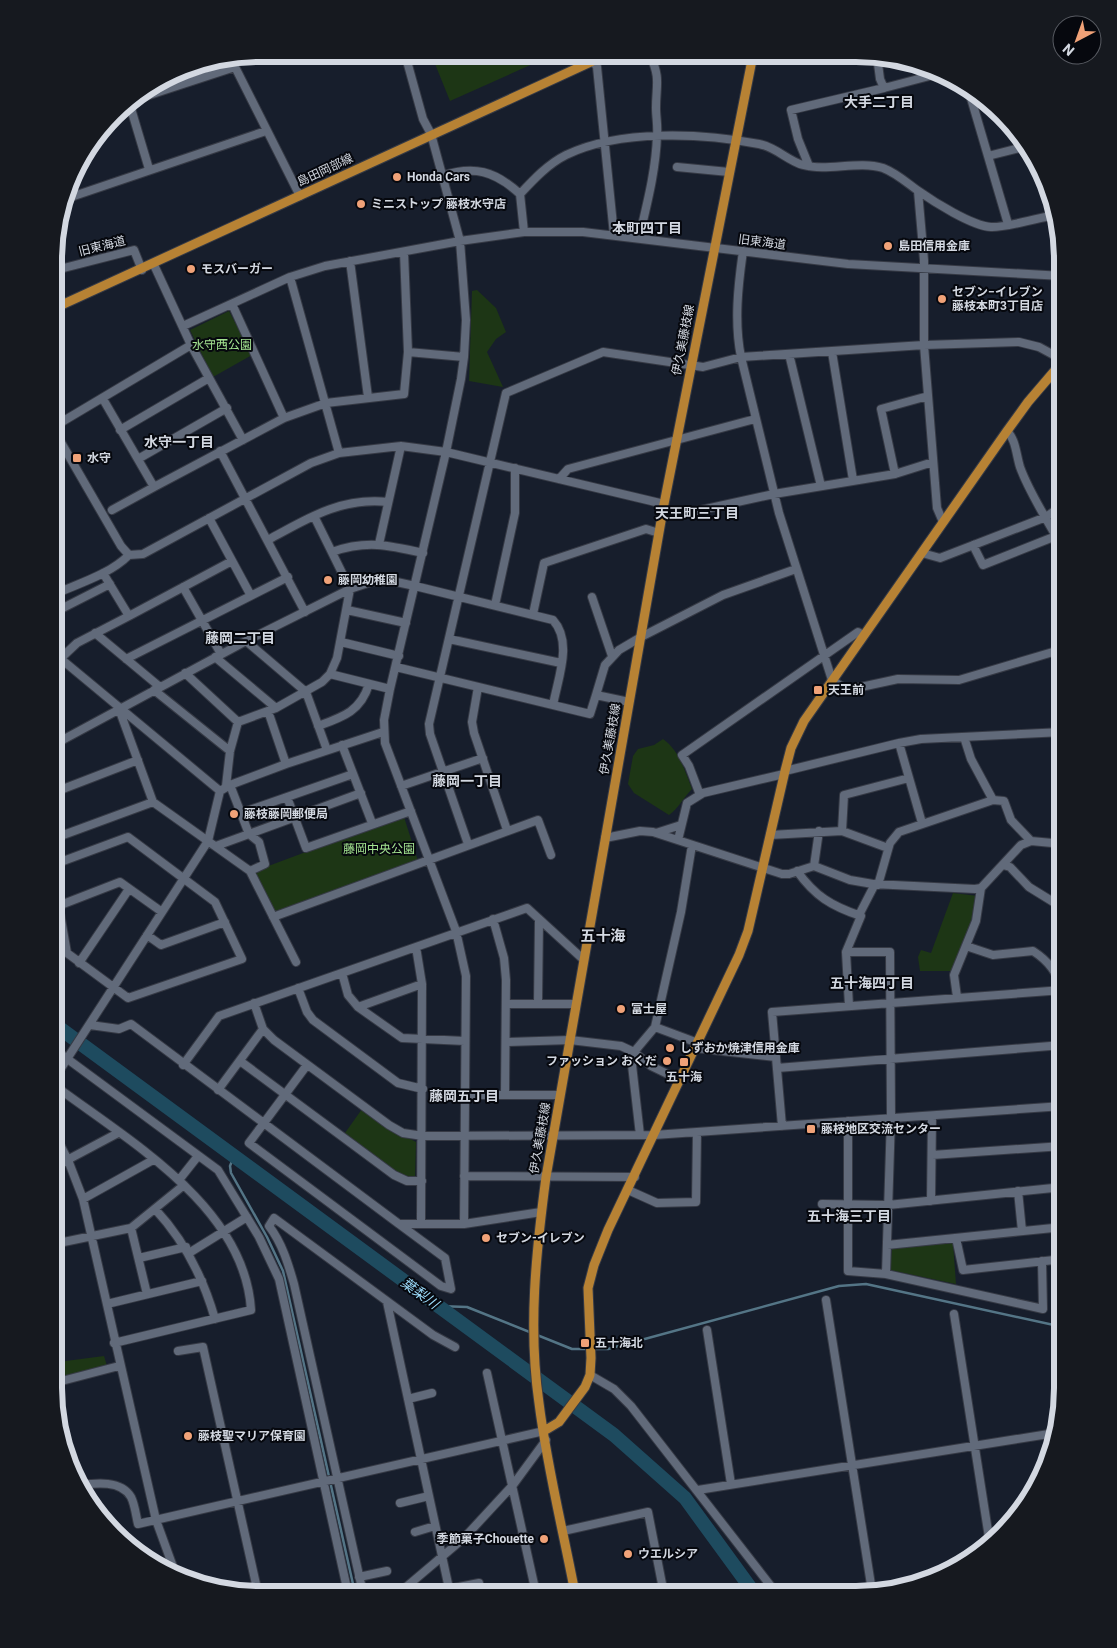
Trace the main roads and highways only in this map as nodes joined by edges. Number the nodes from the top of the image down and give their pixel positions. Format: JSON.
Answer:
{"nodes":[{"id":1,"x":591,"y":62,"type":"edge"},
{"id":2,"x":752,"y":62,"type":"edge"},
{"id":3,"x":62,"y":305,"type":"edge"},
{"id":4,"x":1054,"y":371,"type":"edge"},
{"id":5,"x":545,"y":1435,"type":"junction"},
{"id":6,"x":573,"y":1586,"type":"edge"}],
"edges":[{"from":1,"to":3,"type":"main road","name":"島田岡部線"},
{"from":2,"to":5,"type":"main road","name":"伊久美藤枝線"},
{"from":4,"to":5,"type":"main road"},
{"from":5,"to":6,"type":"main road","name":"伊久美藤枝線"}]}
